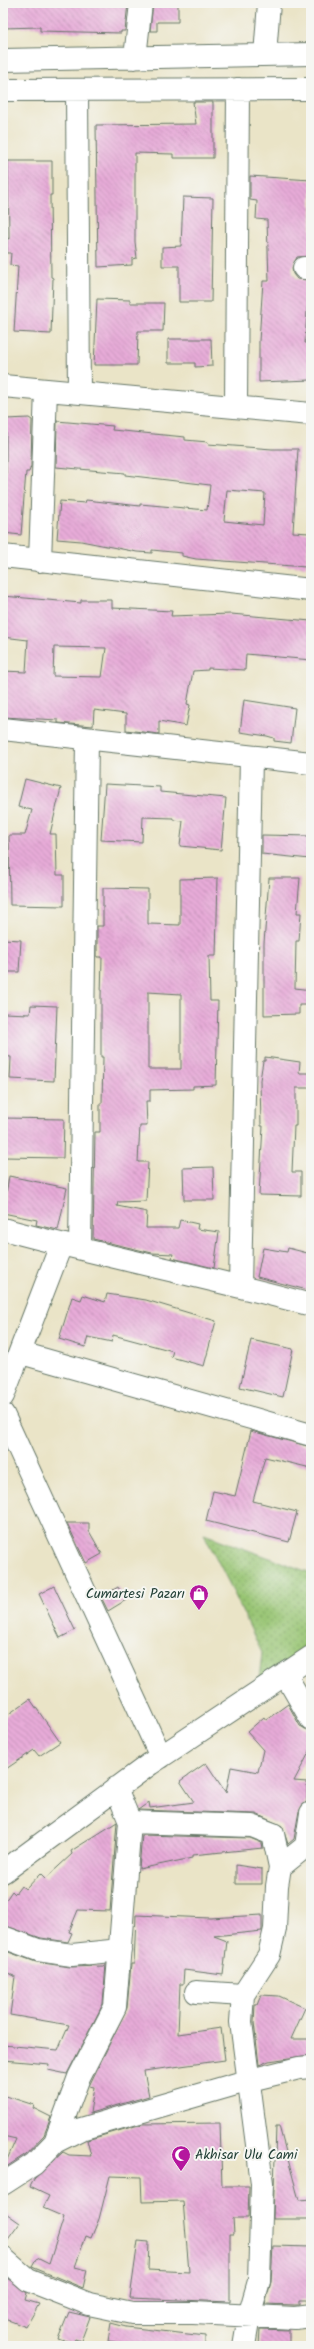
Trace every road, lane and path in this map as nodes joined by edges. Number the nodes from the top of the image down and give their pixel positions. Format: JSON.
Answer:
{"nodes":[{"id":1,"x":141,"y":3,"type":"edge"},
{"id":2,"x":269,"y":3,"type":"edge"},
{"id":3,"x":311,"y":54,"type":"edge"},
{"id":4,"x":266,"y":55,"type":"junction"},
{"id":5,"x":135,"y":58,"type":"junction"},
{"id":6,"x":3,"y":60,"type":"edge"},
{"id":7,"x":311,"y":88,"type":"edge"},
{"id":8,"x":238,"y":89,"type":"junction"},
{"id":9,"x":3,"y":90,"type":"edge"},
{"id":10,"x":77,"y":90,"type":"junction"},
{"id":11,"x":3,"y":386,"type":"edge"},
{"id":12,"x":46,"y":390,"type":"junction"},
{"id":13,"x":79,"y":393,"type":"junction"},
{"id":14,"x":236,"y":407,"type":"junction"},
{"id":15,"x":311,"y":414,"type":"edge"},
{"id":16,"x":3,"y":556,"type":"edge"},
{"id":17,"x":40,"y":561,"type":"junction"},
{"id":18,"x":311,"y":590,"type":"edge"},
{"id":19,"x":3,"y":729,"type":"edge"},
{"id":20,"x":88,"y":740,"type":"junction"},
{"id":21,"x":251,"y":758,"type":"junction"},
{"id":22,"x":311,"y":763,"type":"edge"},
{"id":23,"x":3,"y":1229,"type":"edge"},
{"id":24,"x":70,"y":1246,"type":"junction"},
{"id":25,"x":240,"y":1286,"type":"junction"},
{"id":26,"x":311,"y":1305,"type":"edge"},
{"id":27,"x":21,"y":1353,"type":"junction"},
{"id":28,"x":3,"y":1396,"type":"edge"},
{"id":29,"x":3,"y":1414,"type":"edge"},
{"id":30,"x":311,"y":1434,"type":"edge"},
{"id":31,"x":311,"y":1657,"type":"edge"},
{"id":32,"x":285,"y":1674,"type":"junction"},
{"id":33,"x":311,"y":1719,"type":"edge"},
{"id":34,"x":160,"y":1757,"type":"junction"},
{"id":35,"x":116,"y":1788,"type":"junction"},
{"id":36,"x":311,"y":1812,"type":"edge"},
{"id":37,"x":130,"y":1822,"type":"junction"},
{"id":38,"x":280,"y":1867,"type":"junction"},
{"id":39,"x":3,"y":1872,"type":"edge"},
{"id":40,"x":3,"y":1937,"type":"edge"},
{"id":41,"x":120,"y":1950,"type":"junction"},
{"id":42,"x":196,"y":1992,"type":"dead end"},
{"id":43,"x":243,"y":1995,"type":"junction"},
{"id":44,"x":311,"y":2067,"type":"edge"},
{"id":45,"x":250,"y":2080,"type":"junction"},
{"id":46,"x":55,"y":2142,"type":"junction"},
{"id":47,"x":3,"y":2184,"type":"edge"},
{"id":48,"x":3,"y":2258,"type":"edge"},
{"id":49,"x":249,"y":2316,"type":"junction"},
{"id":50,"x":311,"y":2316,"type":"edge"},
{"id":51,"x":244,"y":2346,"type":"edge"}],
"edges":[{"from":1,"to":5,"type":"street"},
{"from":2,"to":4,"type":"street"},
{"from":3,"to":4,"type":"street"},
{"from":4,"to":5,"type":"street"},
{"from":5,"to":6,"type":"street"},
{"from":7,"to":8,"type":"street"},
{"from":8,"to":10,"type":"street"},
{"from":8,"to":14,"type":"street"},
{"from":9,"to":10,"type":"street"},
{"from":10,"to":13,"type":"street"},
{"from":11,"to":12,"type":"street"},
{"from":12,"to":13,"type":"street"},
{"from":12,"to":17,"type":"street"},
{"from":13,"to":14,"type":"street"},
{"from":14,"to":15,"type":"street"},
{"from":16,"to":17,"type":"street"},
{"from":17,"to":18,"type":"street"},
{"from":19,"to":20,"type":"street"},
{"from":20,"to":21,"type":"street"},
{"from":20,"to":24,"type":"street"},
{"from":21,"to":22,"type":"street"},
{"from":21,"to":25,"type":"street"},
{"from":23,"to":24,"type":"street"},
{"from":24,"to":25,"type":"street"},
{"from":24,"to":27,"type":"street"},
{"from":25,"to":26,"type":"street"},
{"from":27,"to":28,"type":"street"},
{"from":27,"to":30,"type":"street"},
{"from":29,"to":34,"type":"street"},
{"from":31,"to":32,"type":"street"},
{"from":32,"to":33,"type":"street"},
{"from":32,"to":34,"type":"street"},
{"from":34,"to":35,"type":"street"},
{"from":35,"to":37,"type":"street"},
{"from":35,"to":39,"type":"street"},
{"from":36,"to":38,"type":"street"},
{"from":37,"to":38,"type":"street"},
{"from":37,"to":41,"type":"street"},
{"from":38,"to":43,"type":"street"},
{"from":40,"to":41,"type":"street"},
{"from":41,"to":46,"type":"street"},
{"from":42,"to":43,"type":"street"},
{"from":43,"to":45,"type":"street"},
{"from":44,"to":45,"type":"street"},
{"from":45,"to":46,"type":"street"},
{"from":45,"to":49,"type":"street"},
{"from":46,"to":47,"type":"street"},
{"from":48,"to":49,"type":"street"},
{"from":49,"to":50,"type":"street"},
{"from":49,"to":51,"type":"street"}]}
